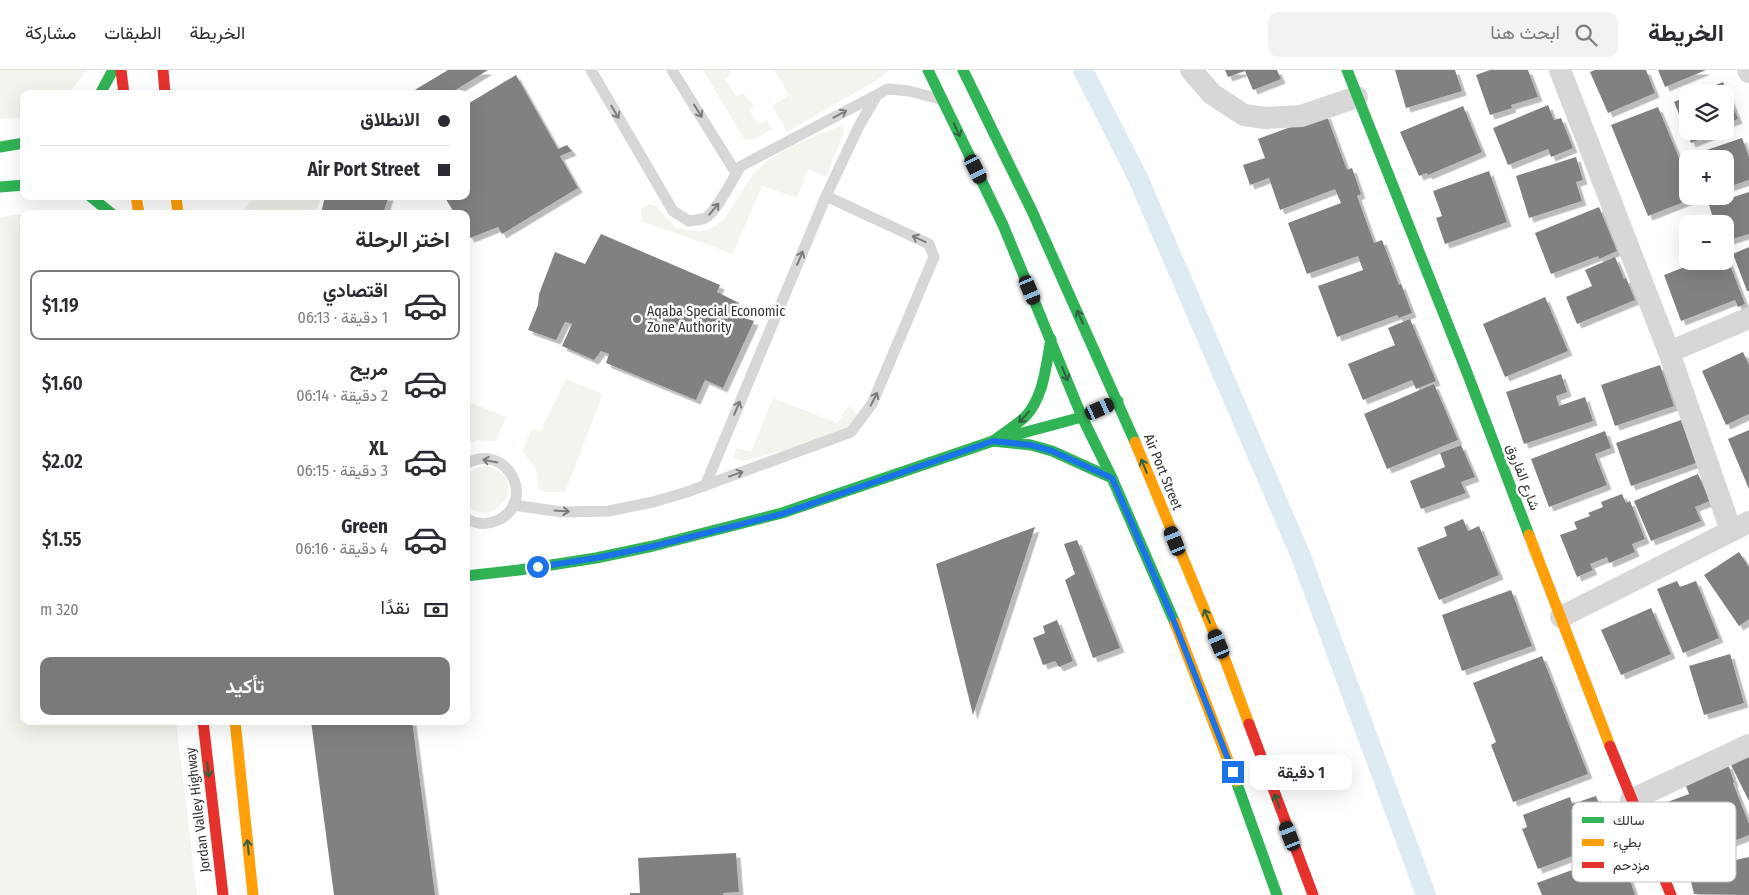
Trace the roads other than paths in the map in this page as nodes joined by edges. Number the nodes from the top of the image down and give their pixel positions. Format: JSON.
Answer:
{"nodes":[{"id":1,"x":113,"y":70,"type":"edge"},
{"id":2,"x":121,"y":70,"type":"edge"},
{"id":3,"x":163,"y":70,"type":"edge"},
{"id":4,"x":590,"y":70,"type":"edge"},
{"id":5,"x":672,"y":70,"type":"edge"},
{"id":6,"x":928,"y":70,"type":"edge"},
{"id":7,"x":963,"y":70,"type":"edge"},
{"id":8,"x":1191,"y":70,"type":"edge"},
{"id":9,"x":1347,"y":70,"type":"edge"},
{"id":10,"x":1560,"y":70,"type":"edge"},
{"id":11,"x":102,"y":90,"type":"edge"},
{"id":12,"x":124,"y":90,"type":"edge"},
{"id":13,"x":165,"y":90,"type":"edge"},
{"id":14,"x":877,"y":95,"type":"junction"},
{"id":15,"x":1357,"y":97,"type":"junction"},
{"id":16,"x":942,"y":100,"type":"junction"},
{"id":17,"x":20,"y":144,"type":"edge"},
{"id":18,"x":0,"y":147,"type":"edge"},
{"id":19,"x":736,"y":173,"type":"junction"},
{"id":20,"x":20,"y":185,"type":"edge"},
{"id":21,"x":0,"y":187,"type":"edge"},
{"id":22,"x":826,"y":196,"type":"junction"},
{"id":23,"x":95,"y":200,"type":"edge"},
{"id":24,"x":107,"y":210,"type":"edge"},
{"id":25,"x":1749,"y":318,"type":"edge"},
{"id":26,"x":1051,"y":339,"type":"junction"},
{"id":27,"x":1669,"y":352,"type":"junction"},
{"id":28,"x":1118,"y":401,"type":"junction"},
{"id":29,"x":1082,"y":417,"type":"junction"},
{"id":30,"x":993,"y":441,"type":"junction"},
{"id":31,"x":470,"y":462,"type":"edge"},
{"id":32,"x":1112,"y":478,"type":"junction"},
{"id":33,"x":705,"y":486,"type":"junction"},
{"id":34,"x":514,"y":505,"type":"junction"},
{"id":35,"x":470,"y":523,"type":"edge"},
{"id":36,"x":1740,"y":527,"type":"edge"},
{"id":37,"x":470,"y":576,"type":"edge"},
{"id":38,"x":1561,"y":618,"type":"junction"},
{"id":39,"x":203,"y":725,"type":"edge"},
{"id":40,"x":235,"y":725,"type":"edge"},
{"id":41,"x":1749,"y":745,"type":"edge"},
{"id":42,"x":1631,"y":800,"type":"joint"},
{"id":43,"x":1666,"y":882,"type":"edge"},
{"id":44,"x":1270,"y":889,"type":"edge"},
{"id":45,"x":223,"y":895,"type":"edge"},
{"id":46,"x":254,"y":895,"type":"edge"},
{"id":47,"x":1313,"y":895,"type":"edge"},
{"id":48,"x":1671,"y":895,"type":"edge"}],
"edges":[{"from":1,"to":11,"type":"main road"},
{"from":2,"to":12,"type":"main road"},
{"from":3,"to":13,"type":"main road"},
{"from":4,"to":19,"type":"lane","one_way":true},
{"from":5,"to":19,"type":"lane","one_way":true},
{"from":6,"to":16,"type":"main road"},
{"from":28,"to":7,"type":"main road","name":"Air Port Street","one_way":true},
{"from":8,"to":15,"type":"street"},
{"from":9,"to":15,"type":"main road","name":"شارع الفاروق"},
{"from":10,"to":27,"type":"street"},
{"from":14,"to":16,"type":"lane"},
{"from":19,"to":14,"type":"lane","one_way":true},
{"from":14,"to":22,"type":"lane"},
{"from":15,"to":38,"type":"main road","name":"شارع الفاروق"},
{"from":16,"to":26,"type":"main road","one_way":true},
{"from":17,"to":18,"type":"main road"},
{"from":20,"to":21,"type":"main road"},
{"from":33,"to":22,"type":"lane","one_way":true},
{"from":33,"to":22,"type":"lane","one_way":true},
{"from":23,"to":24,"type":"main road"},
{"from":25,"to":27,"type":"street"},
{"from":26,"to":29,"type":"main road","one_way":true},
{"from":26,"to":30,"type":"main road","one_way":true},
{"from":27,"to":36,"type":"street"},
{"from":28,"to":29,"type":"main road"},
{"from":47,"to":28,"type":"main road","name":"Air Port Street","one_way":true},
{"from":29,"to":30,"type":"main road"},
{"from":29,"to":32,"type":"main road"},
{"from":30,"to":32,"type":"main road"},
{"from":30,"to":37,"type":"main road"},
{"from":34,"to":31,"type":"lane","one_way":true},
{"from":32,"to":44,"type":"main road"},
{"from":34,"to":33,"type":"lane","one_way":true},
{"from":34,"to":35,"type":"lane"},
{"from":36,"to":38,"type":"street"},
{"from":38,"to":42,"type":"main road","name":"شارع الفاروق"},
{"from":39,"to":45,"type":"main road","name":"Jordan Valley Highway","one_way":true},
{"from":46,"to":40,"type":"main road","one_way":true},
{"from":41,"to":42,"type":"street"},
{"from":43,"to":48,"type":"main road","name":"شارع الفاروق"}]}
